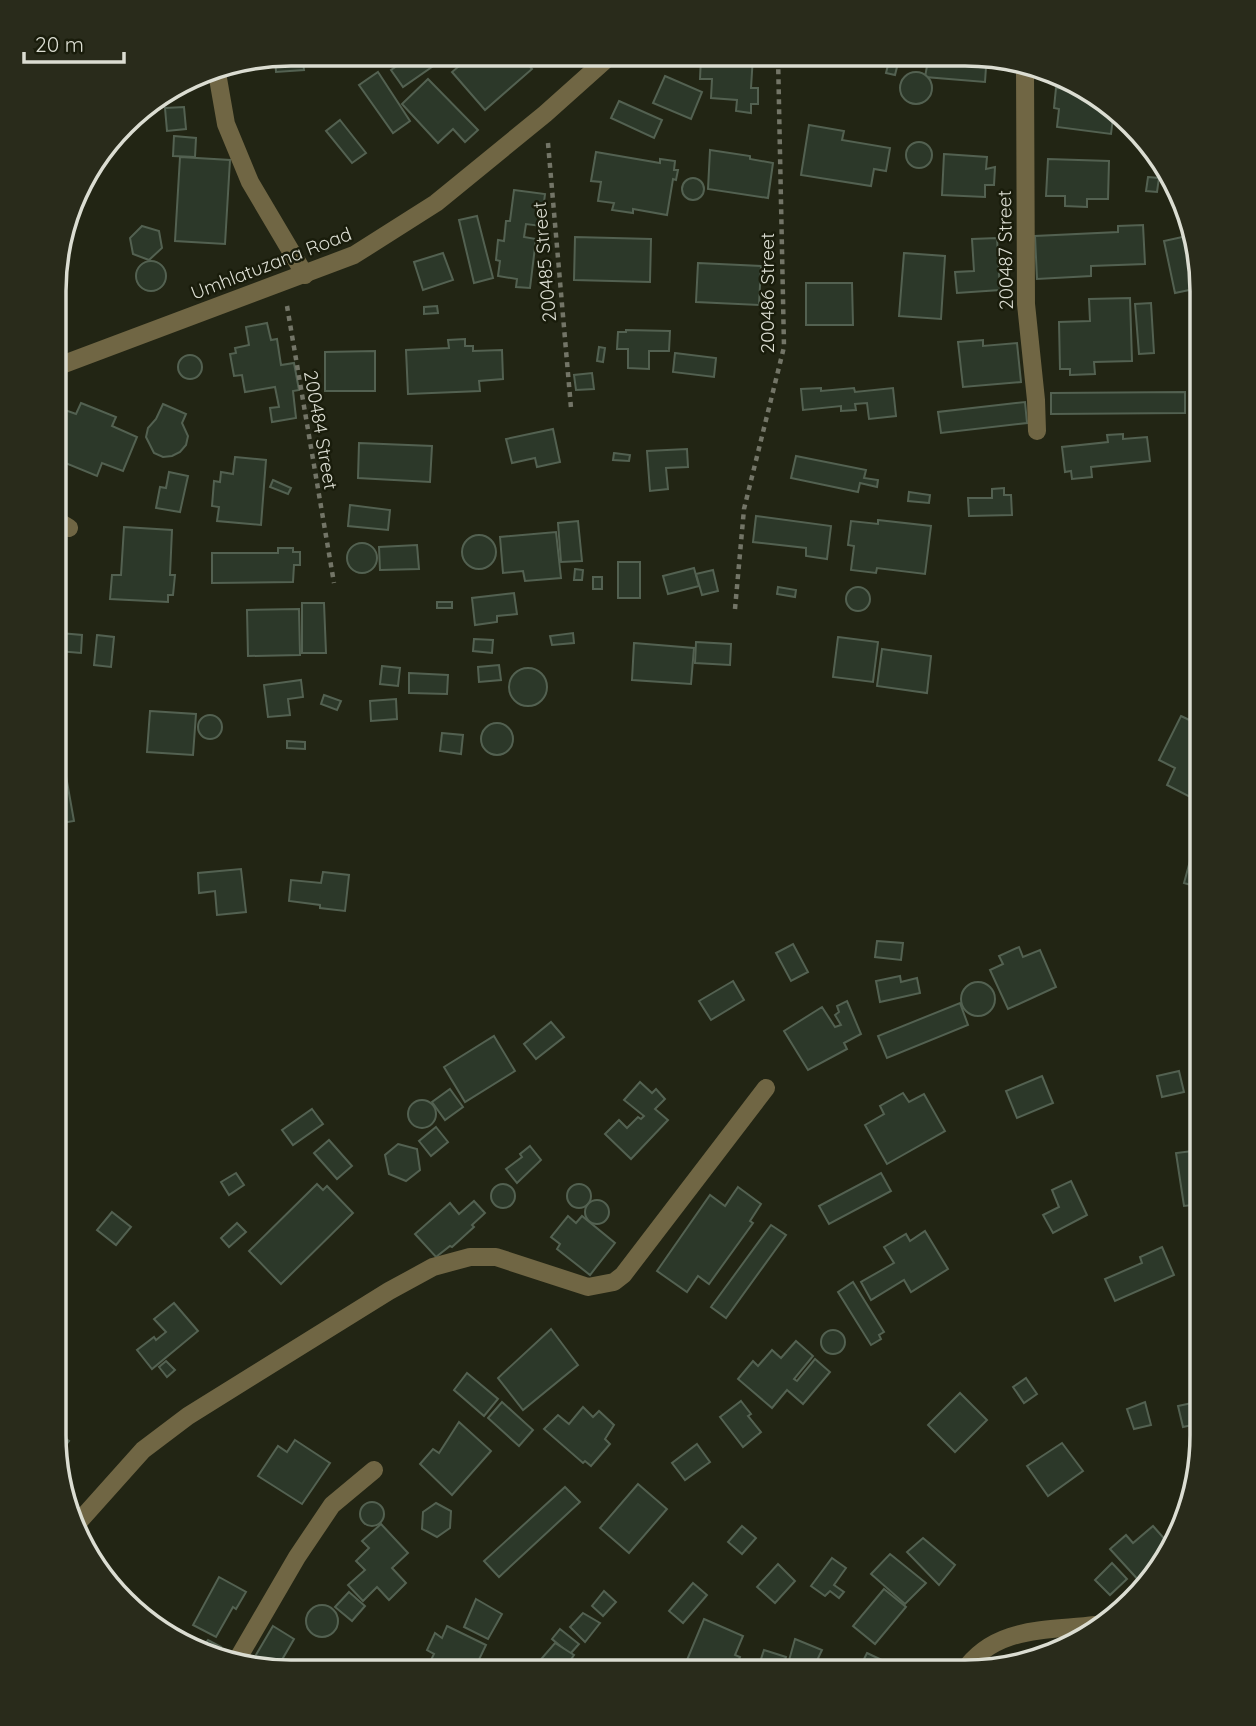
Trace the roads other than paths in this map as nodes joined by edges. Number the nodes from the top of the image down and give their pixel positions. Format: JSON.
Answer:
{"nodes":[{"id":1,"x":599,"y":66,"type":"edge"},
{"id":2,"x":1025,"y":75,"type":"edge"},
{"id":3,"x":218,"y":79,"type":"edge"},
{"id":4,"x":305,"y":275,"type":"junction"},
{"id":5,"x":66,"y":363,"type":"edge"},
{"id":6,"x":1037,"y":431,"type":"dead end"},
{"id":7,"x":766,"y":1088,"type":"dead end"},
{"id":8,"x":374,"y":1470,"type":"dead end"},
{"id":9,"x":83,"y":1517,"type":"edge"},
{"id":10,"x":1082,"y":1626,"type":"edge"},
{"id":11,"x":241,"y":1654,"type":"edge"},
{"id":12,"x":974,"y":1659,"type":"edge"}],
"edges":[{"from":1,"to":4,"type":"street","name":"Umhlatuzana Road"},
{"from":2,"to":6,"type":"street","name":"200487 Street"},
{"from":3,"to":4,"type":"street"},
{"from":4,"to":5,"type":"street","name":"Umhlatuzana Road"},
{"from":7,"to":9,"type":"street"},
{"from":8,"to":11,"type":"street"},
{"from":10,"to":12,"type":"street"}]}
